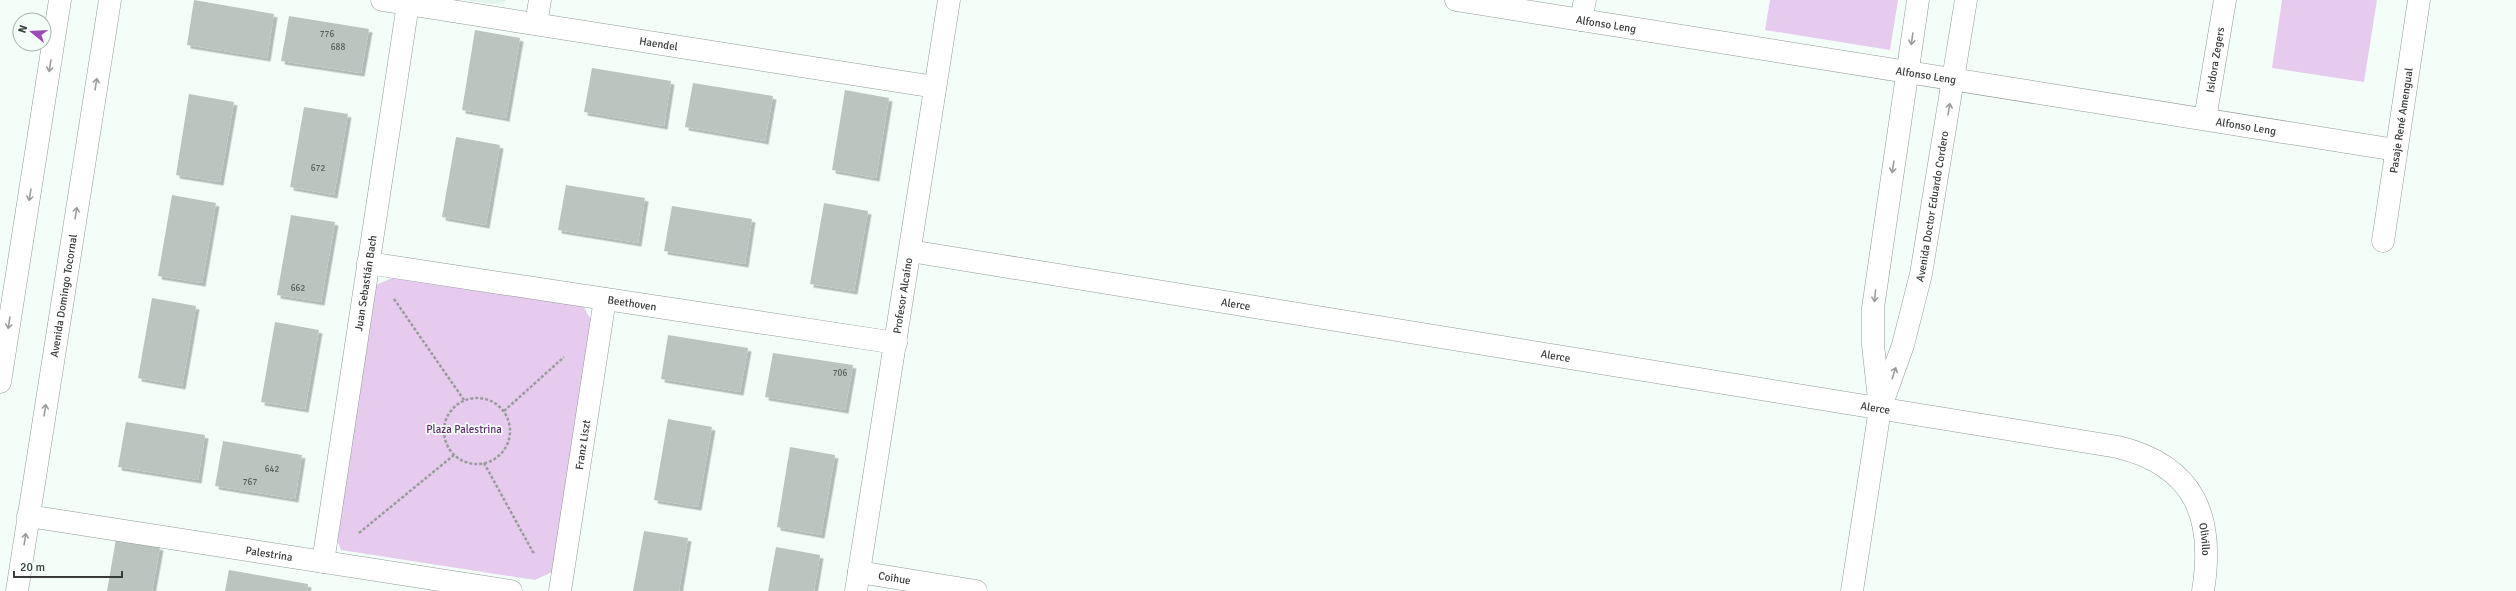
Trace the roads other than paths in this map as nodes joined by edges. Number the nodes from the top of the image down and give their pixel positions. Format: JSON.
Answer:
{"nodes":[{"id":1,"x":60,"y":0,"type":"edge"},
{"id":2,"x":110,"y":0,"type":"edge"},
{"id":3,"x":382,"y":0,"type":"edge"},
{"id":4,"x":540,"y":0,"type":"edge"},
{"id":5,"x":949,"y":0,"type":"edge"},
{"id":6,"x":1456,"y":0,"type":"edge"},
{"id":7,"x":1918,"y":0,"type":"edge"},
{"id":8,"x":1966,"y":0,"type":"edge"},
{"id":9,"x":2225,"y":0,"type":"edge"},
{"id":10,"x":2419,"y":0,"type":"edge"},
{"id":11,"x":408,"y":4,"type":"junction"},
{"id":12,"x":1583,"y":10,"type":"edge"},
{"id":13,"x":536,"y":24,"type":"junction"},
{"id":14,"x":1907,"y":73,"type":"junction"},
{"id":15,"x":1954,"y":78,"type":"junction"},
{"id":16,"x":936,"y":87,"type":"junction"},
{"id":17,"x":2205,"y":119,"type":"junction"},
{"id":18,"x":2396,"y":150,"type":"junction"},
{"id":19,"x":2382,"y":241,"type":"dead end"},
{"id":20,"x":910,"y":251,"type":"junction"},
{"id":21,"x":368,"y":263,"type":"junction"},
{"id":22,"x":605,"y":299,"type":"junction"},
{"id":23,"x":896,"y":343,"type":"junction"},
{"id":24,"x":0,"y":382,"type":"edge"},
{"id":25,"x":1880,"y":409,"type":"junction"},
{"id":26,"x":2189,"y":490,"type":"joint"},
{"id":27,"x":28,"y":516,"type":"junction"},
{"id":28,"x":323,"y":562,"type":"junction"},
{"id":29,"x":858,"y":582,"type":"edge"},
{"id":30,"x":17,"y":591,"type":"edge"},
{"id":31,"x":511,"y":591,"type":"edge"},
{"id":32,"x":560,"y":591,"type":"edge"},
{"id":33,"x":976,"y":591,"type":"edge"},
{"id":34,"x":1852,"y":591,"type":"edge"},
{"id":35,"x":2203,"y":591,"type":"edge"}],
"edges":[{"from":1,"to":24,"type":"street","one_way":true},
{"from":27,"to":2,"type":"street","name":"Avenida Domingo Tocornal","one_way":true},
{"from":3,"to":11,"type":"street","name":"Haendel"},
{"from":4,"to":13,"type":"street"},
{"from":5,"to":16,"type":"street","name":"Profesor Alcaíno"},
{"from":6,"to":12,"type":"street","name":"Alfonso Leng"},
{"from":7,"to":14,"type":"street","name":"Avenida Doctor Eduardo Cordero","one_way":true},
{"from":8,"to":15,"type":"street","name":"Avenida Doctor Eduardo Cordero"},
{"from":9,"to":17,"type":"street","name":"Isidora Zegers"},
{"from":10,"to":18,"type":"street","name":"Pasaje René Amengual"},
{"from":11,"to":13,"type":"street","name":"Haendel"},
{"from":11,"to":21,"type":"street","name":"Juan Sebastián Bach"},
{"from":12,"to":14,"type":"street","name":"Alfonso Leng"},
{"from":13,"to":16,"type":"street","name":"Haendel"},
{"from":14,"to":15,"type":"street","name":"Alfonso Leng"},
{"from":14,"to":25,"type":"street","name":"Avenida Doctor Eduardo Cordero","one_way":true},
{"from":15,"to":17,"type":"street","name":"Alfonso Leng"},
{"from":25,"to":15,"type":"street","name":"Avenida Doctor Eduardo Cordero","one_way":true},
{"from":16,"to":20,"type":"street","name":"Profesor Alcaíno"},
{"from":17,"to":18,"type":"street","name":"Alfonso Leng"},
{"from":18,"to":19,"type":"street","name":"Pasaje René Amengual"},
{"from":20,"to":23,"type":"street","name":"Profesor Alcaíno"},
{"from":20,"to":25,"type":"street","name":"Alerce"},
{"from":21,"to":22,"type":"street","name":"Beethoven"},
{"from":21,"to":28,"type":"street","name":"Juan Sebastián Bach"},
{"from":22,"to":23,"type":"street","name":"Beethoven"},
{"from":22,"to":32,"type":"street","name":"Franz Liszt"},
{"from":23,"to":29,"type":"street","name":"Profesor Alcaíno"},
{"from":25,"to":26,"type":"street","name":"Alerce"},
{"from":25,"to":34,"type":"street","name":"Avenida Doctor Eduardo Cordero"},
{"from":26,"to":35,"type":"street","name":"Olivillo"},
{"from":27,"to":28,"type":"street","name":"Palestrina"},
{"from":30,"to":27,"type":"street","name":"Avenida Domingo Tocornal","one_way":true},
{"from":28,"to":31,"type":"street","name":"Palestrina"},
{"from":29,"to":33,"type":"street","name":"Coihue"}]}
